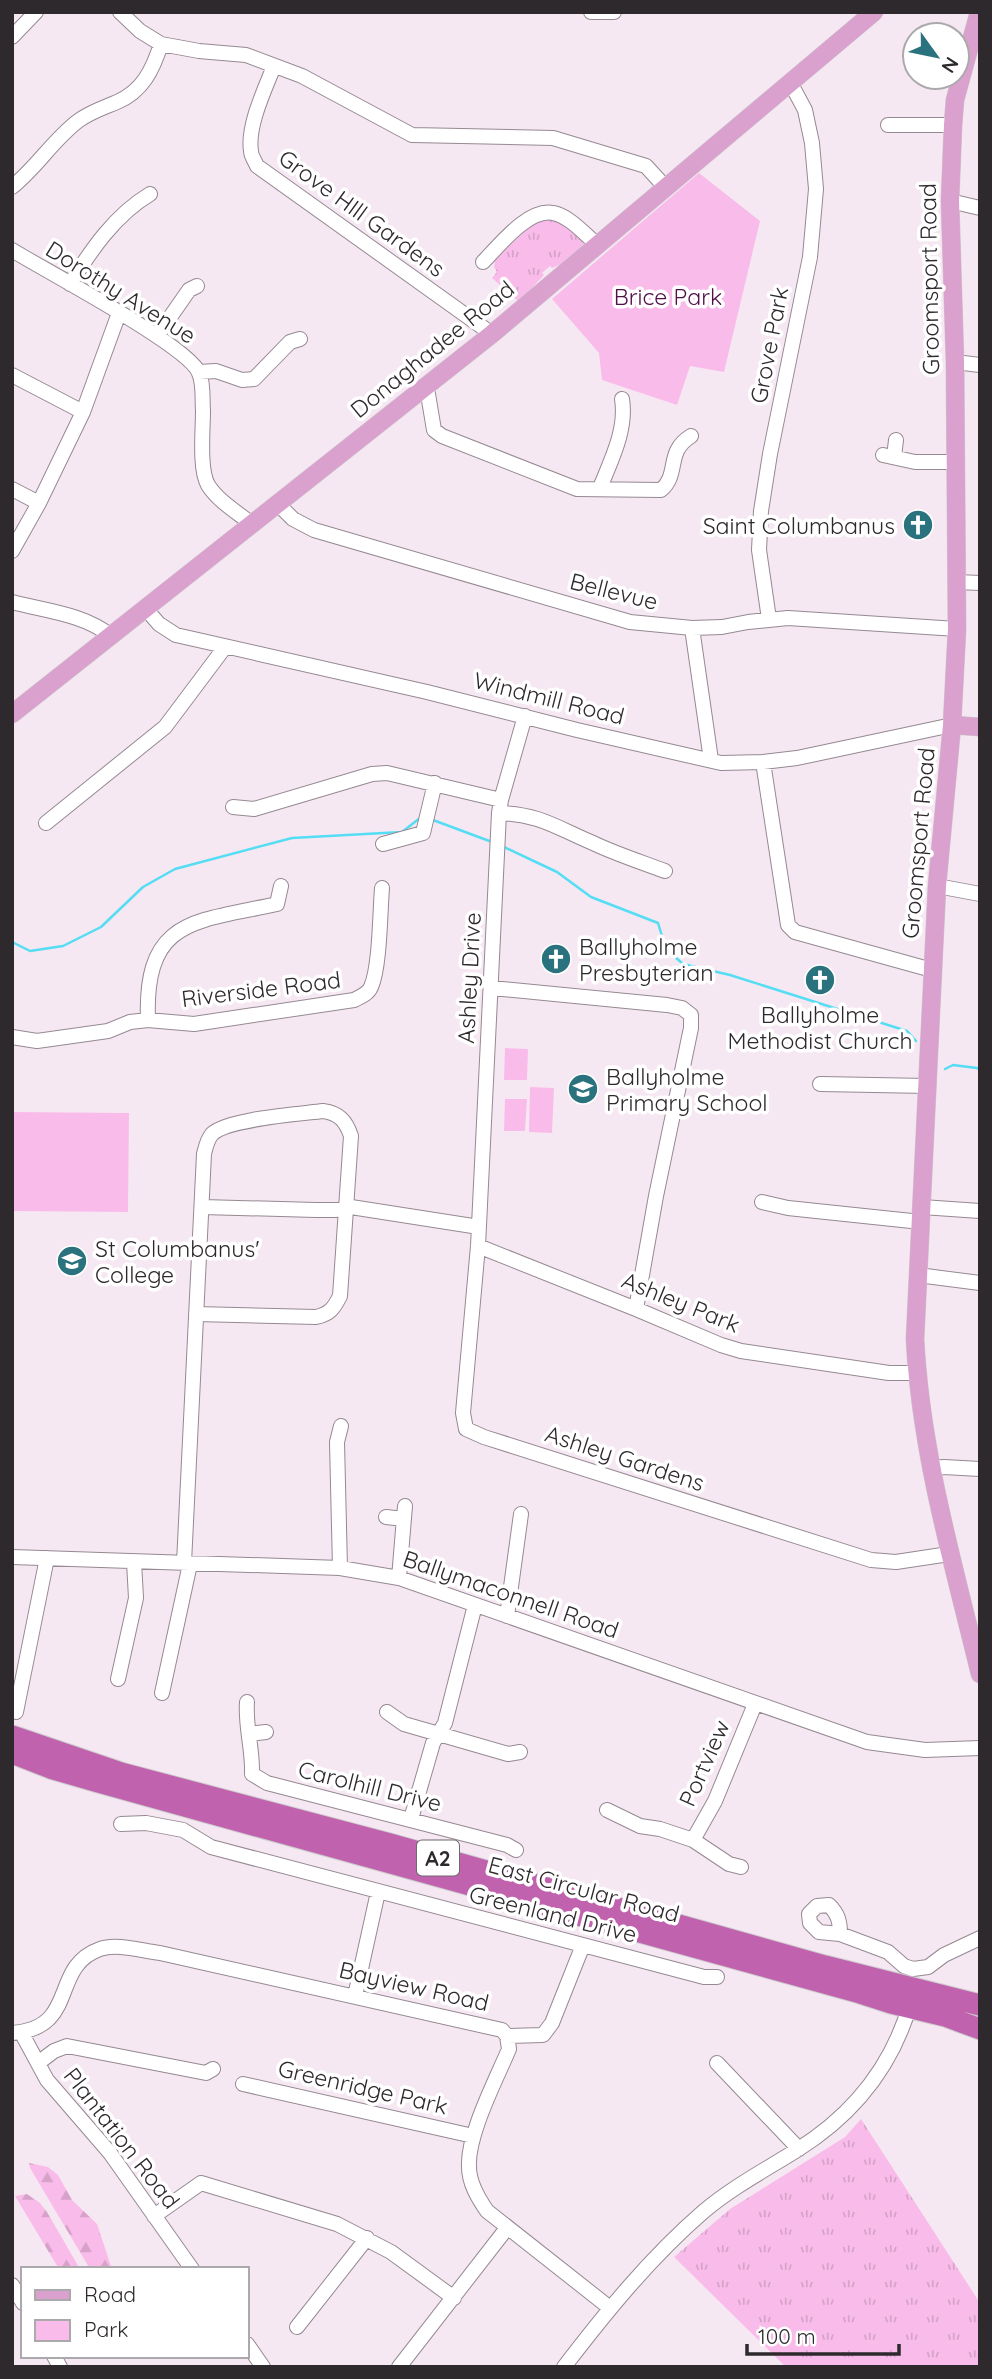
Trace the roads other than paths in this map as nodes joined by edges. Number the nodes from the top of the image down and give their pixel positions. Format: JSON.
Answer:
{"nodes":[{"id":1,"x":36,"y":12,"type":"edge"},
{"id":2,"x":120,"y":12,"type":"edge"},
{"id":3,"x":591,"y":12,"type":"edge"},
{"id":4,"x":614,"y":12,"type":"edge"},
{"id":5,"x":874,"y":12,"type":"edge"},
{"id":6,"x":979,"y":12,"type":"edge"},
{"id":7,"x":12,"y":37,"type":"edge"},
{"id":8,"x":161,"y":44,"type":"junction"},
{"id":9,"x":274,"y":66,"type":"junction"},
{"id":10,"x":790,"y":82,"type":"junction"},
{"id":11,"x":888,"y":125,"type":"dead end"},
{"id":12,"x":953,"y":125,"type":"junction"},
{"id":13,"x":12,"y":187,"type":"edge"},
{"id":14,"x":666,"y":188,"type":"junction"},
{"id":15,"x":150,"y":194,"type":"dead end"},
{"id":16,"x":950,"y":201,"type":"junction"},
{"id":17,"x":980,"y":208,"type":"edge"},
{"id":18,"x":598,"y":245,"type":"junction"},
{"id":19,"x":12,"y":250,"type":"edge"},
{"id":20,"x":483,"y":262,"type":"dead end"},
{"id":21,"x":70,"y":284,"type":"junction"},
{"id":22,"x":197,"y":286,"type":"dead end"},
{"id":23,"x":119,"y":313,"type":"junction"},
{"id":24,"x":492,"y":334,"type":"junction"},
{"id":25,"x":157,"y":336,"type":"junction"},
{"id":26,"x":300,"y":339,"type":"dead end"},
{"id":27,"x":955,"y":362,"type":"junction"},
{"id":28,"x":980,"y":365,"type":"edge"},
{"id":29,"x":199,"y":372,"type":"junction"},
{"id":30,"x":12,"y":376,"type":"edge"},
{"id":31,"x":424,"y":388,"type":"junction"},
{"id":32,"x":622,"y":399,"type":"dead end"},
{"id":33,"x":83,"y":412,"type":"junction"},
{"id":34,"x":691,"y":436,"type":"dead end"},
{"id":35,"x":896,"y":440,"type":"dead end"},
{"id":36,"x":956,"y":462,"type":"junction"},
{"id":37,"x":600,"y":488,"type":"junction"},
{"id":38,"x":12,"y":489,"type":"edge"},
{"id":39,"x":39,"y":503,"type":"junction"},
{"id":40,"x":278,"y":504,"type":"junction"},
{"id":41,"x":252,"y":524,"type":"junction"},
{"id":42,"x":12,"y":551,"type":"edge"},
{"id":43,"x":957,"y":582,"type":"junction"},
{"id":44,"x":980,"y":583,"type":"edge"},
{"id":45,"x":12,"y":603,"type":"edge"},
{"id":46,"x":146,"y":609,"type":"junction"},
{"id":47,"x":769,"y":619,"type":"junction"},
{"id":48,"x":692,"y":628,"type":"junction"},
{"id":49,"x":957,"y":629,"type":"junction"},
{"id":50,"x":111,"y":636,"type":"junction"},
{"id":51,"x":225,"y":647,"type":"junction"},
{"id":52,"x":12,"y":714,"type":"edge"},
{"id":53,"x":526,"y":716,"type":"junction"},
{"id":54,"x":952,"y":725,"type":"junction"},
{"id":55,"x":980,"y":727,"type":"edge"},
{"id":56,"x":711,"y":760,"type":"junction"},
{"id":57,"x":763,"y":762,"type":"junction"},
{"id":58,"x":435,"y":783,"type":"junction"},
{"id":59,"x":500,"y":806,"type":"junction"},
{"id":60,"x":233,"y":807,"type":"dead end"},
{"id":61,"x":46,"y":823,"type":"dead end"},
{"id":62,"x":383,"y":844,"type":"dead end"},
{"id":63,"x":666,"y":871,"type":"dead end"},
{"id":64,"x":281,"y":886,"type":"dead end"},
{"id":65,"x":936,"y":886,"type":"junction"},
{"id":66,"x":382,"y":888,"type":"dead end"},
{"id":67,"x":980,"y":894,"type":"edge"},
{"id":68,"x":932,"y":970,"type":"junction"},
{"id":69,"x":492,"y":988,"type":"junction"},
{"id":70,"x":148,"y":1020,"type":"junction"},
{"id":71,"x":12,"y":1037,"type":"edge"},
{"id":72,"x":820,"y":1084,"type":"dead end"},
{"id":73,"x":928,"y":1086,"type":"junction"},
{"id":74,"x":762,"y":1202,"type":"dead end"},
{"id":75,"x":202,"y":1207,"type":"junction"},
{"id":76,"x":342,"y":1209,"type":"junction"},
{"id":77,"x":980,"y":1211,"type":"edge"},
{"id":78,"x":921,"y":1215,"type":"junction"},
{"id":79,"x":479,"y":1227,"type":"junction"},
{"id":80,"x":478,"y":1246,"type":"junction"},
{"id":81,"x":918,"y":1275,"type":"junction"},
{"id":82,"x":980,"y":1283,"type":"edge"},
{"id":83,"x":636,"y":1309,"type":"junction"},
{"id":84,"x":196,"y":1314,"type":"junction"},
{"id":85,"x":917,"y":1373,"type":"junction"},
{"id":86,"x":341,"y":1426,"type":"dead end"},
{"id":87,"x":930,"y":1468,"type":"junction"},
{"id":88,"x":980,"y":1469,"type":"edge"},
{"id":89,"x":521,"y":1514,"type":"dead end"},
{"id":90,"x":386,"y":1517,"type":"dead end"},
{"id":91,"x":949,"y":1554,"type":"junction"},
{"id":92,"x":12,"y":1557,"type":"edge"},
{"id":93,"x":47,"y":1559,"type":"junction"},
{"id":94,"x":134,"y":1562,"type":"junction"},
{"id":95,"x":187,"y":1563,"type":"junction"},
{"id":96,"x":340,"y":1568,"type":"junction"},
{"id":97,"x":399,"y":1578,"type":"junction"},
{"id":98,"x":475,"y":1605,"type":"junction"},
{"id":99,"x":507,"y":1616,"type":"junction"},
{"id":100,"x":980,"y":1672,"type":"edge"},
{"id":101,"x":118,"y":1679,"type":"dead end"},
{"id":102,"x":162,"y":1693,"type":"dead end"},
{"id":103,"x":247,"y":1702,"type":"dead end"},
{"id":104,"x":755,"y":1704,"type":"junction"},
{"id":105,"x":16,"y":1712,"type":"dead end"},
{"id":106,"x":387,"y":1712,"type":"dead end"},
{"id":107,"x":266,"y":1732,"type":"dead end"},
{"id":108,"x":249,"y":1734,"type":"junction"},
{"id":109,"x":439,"y":1734,"type":"junction"},
{"id":110,"x":13,"y":1742,"type":"edge"},
{"id":111,"x":980,"y":1748,"type":"edge"},
{"id":112,"x":520,"y":1752,"type":"dead end"},
{"id":113,"x":607,"y":1810,"type":"dead end"},
{"id":114,"x":411,"y":1819,"type":"junction"},
{"id":115,"x":129,"y":1828,"type":"dead end"},
{"id":116,"x":693,"y":1840,"type":"junction"},
{"id":117,"x":516,"y":1850,"type":"dead end"},
{"id":118,"x":732,"y":1868,"type":"dead end"},
{"id":119,"x":378,"y":1892,"type":"junction"},
{"id":120,"x":839,"y":1934,"type":"dead end"},
{"id":121,"x":980,"y":1938,"type":"edge"},
{"id":122,"x":583,"y":1945,"type":"junction"},
{"id":123,"x":717,"y":1977,"type":"dead end"},
{"id":124,"x":355,"y":1996,"type":"junction"},
{"id":125,"x":911,"y":1999,"type":"junction"},
{"id":126,"x":980,"y":2005,"type":"edge"},
{"id":127,"x":980,"y":2029,"type":"edge"},
{"id":128,"x":17,"y":2033,"type":"edge"},
{"id":129,"x":507,"y":2036,"type":"junction"},
{"id":130,"x":38,"y":2063,"type":"junction"},
{"id":131,"x":717,"y":2063,"type":"dead end"},
{"id":132,"x":213,"y":2069,"type":"dead end"},
{"id":133,"x":243,"y":2084,"type":"dead end"},
{"id":134,"x":473,"y":2136,"type":"junction"},
{"id":135,"x":799,"y":2149,"type":"junction"},
{"id":136,"x":155,"y":2216,"type":"junction"},
{"id":137,"x":507,"y":2228,"type":"junction"},
{"id":138,"x":367,"y":2238,"type":"junction"},
{"id":139,"x":191,"y":2267,"type":"edge"},
{"id":140,"x":453,"y":2298,"type":"junction"},
{"id":141,"x":610,"y":2308,"type":"junction"},
{"id":142,"x":298,"y":2327,"type":"dead end"},
{"id":143,"x":248,"y":2345,"type":"edge"},
{"id":144,"x":263,"y":2367,"type":"edge"},
{"id":145,"x":400,"y":2367,"type":"edge"},
{"id":146,"x":564,"y":2367,"type":"edge"}],
"edges":[{"from":1,"to":7,"type":"street"},
{"from":2,"to":8,"type":"street"},
{"from":3,"to":4,"type":"street"},
{"from":5,"to":10,"type":"main road","name":"Donaghadee Road"},
{"from":6,"to":12,"type":"main road","name":"Groomsport Road"},
{"from":8,"to":9,"type":"street"},
{"from":8,"to":13,"type":"street"},
{"from":9,"to":14,"type":"street"},
{"from":9,"to":24,"type":"street","name":"Grove HIll Gardens"},
{"from":10,"to":14,"type":"main road","name":"Donaghadee Road"},
{"from":10,"to":47,"type":"street","name":"Grove Park"},
{"from":11,"to":12,"type":"street"},
{"from":12,"to":16,"type":"main road","name":"Groomsport Road"},
{"from":14,"to":18,"type":"main road","name":"Donaghadee Road"},
{"from":15,"to":21,"type":"street"},
{"from":16,"to":17,"type":"street"},
{"from":16,"to":27,"type":"main road","name":"Groomsport Road"},
{"from":18,"to":20,"type":"street"},
{"from":18,"to":24,"type":"main road","name":"Donaghadee Road"},
{"from":19,"to":21,"type":"street","name":"Dorothy Avenue"},
{"from":21,"to":23,"type":"street","name":"Dorothy Avenue"},
{"from":22,"to":25,"type":"street"},
{"from":23,"to":25,"type":"street","name":"Dorothy Avenue"},
{"from":23,"to":33,"type":"street"},
{"from":24,"to":31,"type":"main road","name":"Donaghadee Road"},
{"from":25,"to":29,"type":"street","name":"Dorothy Avenue"},
{"from":26,"to":29,"type":"street"},
{"from":27,"to":28,"type":"street"},
{"from":27,"to":36,"type":"main road","name":"Groomsport Road"},
{"from":29,"to":41,"type":"street","name":"Dorothy Avenue"},
{"from":30,"to":33,"type":"street"},
{"from":31,"to":37,"type":"street"},
{"from":31,"to":40,"type":"main road","name":"Donaghadee Road"},
{"from":32,"to":37,"type":"street"},
{"from":33,"to":39,"type":"street"},
{"from":34,"to":37,"type":"street"},
{"from":35,"to":36,"type":"street"},
{"from":36,"to":43,"type":"main road","name":"Groomsport Road"},
{"from":38,"to":39,"type":"street"},
{"from":39,"to":42,"type":"street"},
{"from":40,"to":41,"type":"main road","name":"Donaghadee Road"},
{"from":40,"to":48,"type":"street","name":"Bellevue"},
{"from":41,"to":46,"type":"main road","name":"Donaghadee Road"},
{"from":43,"to":44,"type":"street"},
{"from":43,"to":49,"type":"main road","name":"Groomsport Road"},
{"from":45,"to":50,"type":"street"},
{"from":46,"to":50,"type":"main road","name":"Donaghadee Road"},
{"from":46,"to":51,"type":"street","name":"Windmill Road"},
{"from":47,"to":48,"type":"street","name":"Bellevue"},
{"from":47,"to":49,"type":"street","name":"Bellevue"},
{"from":48,"to":56,"type":"street"},
{"from":49,"to":54,"type":"main road","name":"Groomsport Road"},
{"from":50,"to":52,"type":"main road","name":"Donaghadee Road"},
{"from":51,"to":53,"type":"street","name":"Windmill Road"},
{"from":51,"to":61,"type":"street"},
{"from":53,"to":56,"type":"street","name":"Windmill Road"},
{"from":53,"to":59,"type":"street","name":"Ashley Drive"},
{"from":54,"to":55,"type":"main road"},
{"from":54,"to":57,"type":"street","name":"Windmill Road"},
{"from":54,"to":65,"type":"main road","name":"Groomsport Road"},
{"from":56,"to":57,"type":"street","name":"Windmill Road"},
{"from":57,"to":68,"type":"street"},
{"from":58,"to":59,"type":"street"},
{"from":58,"to":60,"type":"street"},
{"from":58,"to":62,"type":"street"},
{"from":59,"to":63,"type":"street"},
{"from":59,"to":69,"type":"street","name":"Ashley Drive"},
{"from":64,"to":70,"type":"street"},
{"from":65,"to":67,"type":"street"},
{"from":65,"to":68,"type":"main road","name":"Groomsport Road"},
{"from":66,"to":70,"type":"street","name":"Riverside Road"},
{"from":68,"to":73,"type":"main road","name":"Groomsport Road"},
{"from":69,"to":79,"type":"street","name":"Ashley Drive"},
{"from":69,"to":83,"type":"street"},
{"from":70,"to":71,"type":"street","name":"Riverside Road"},
{"from":72,"to":73,"type":"street"},
{"from":73,"to":78,"type":"main road","name":"Groomsport Road"},
{"from":74,"to":78,"type":"street"},
{"from":75,"to":76,"type":"street"},
{"from":75,"to":76,"type":"street"},
{"from":75,"to":84,"type":"street"},
{"from":76,"to":79,"type":"street"},
{"from":76,"to":84,"type":"street"},
{"from":77,"to":78,"type":"street"},
{"from":78,"to":81,"type":"main road","name":"Groomsport Road"},
{"from":79,"to":80,"type":"street","name":"Ashley Drive"},
{"from":80,"to":83,"type":"street","name":"Ashley Park"},
{"from":80,"to":91,"type":"street","name":"Ashley Gardens"},
{"from":81,"to":82,"type":"street"},
{"from":81,"to":85,"type":"main road","name":"Groomsport Road"},
{"from":83,"to":85,"type":"street","name":"Ashley Park"},
{"from":84,"to":95,"type":"street"},
{"from":85,"to":87,"type":"main road","name":"Groomsport Road"},
{"from":86,"to":96,"type":"street"},
{"from":87,"to":88,"type":"street"},
{"from":87,"to":91,"type":"main road","name":"Groomsport Road"},
{"from":89,"to":99,"type":"street"},
{"from":90,"to":97,"type":"street"},
{"from":91,"to":100,"type":"main road","name":"Groomsport Road"},
{"from":92,"to":93,"type":"street","name":"Ballymaconnell Road"},
{"from":93,"to":94,"type":"street","name":"Ballymaconnell Road"},
{"from":93,"to":105,"type":"street"},
{"from":94,"to":95,"type":"street","name":"Ballymaconnell Road"},
{"from":94,"to":101,"type":"street"},
{"from":95,"to":96,"type":"street","name":"Ballymaconnell Road"},
{"from":95,"to":102,"type":"street"},
{"from":96,"to":97,"type":"street","name":"Ballymaconnell Road"},
{"from":97,"to":98,"type":"street","name":"Ballymaconnell Road"},
{"from":98,"to":99,"type":"street","name":"Ballymaconnell Road"},
{"from":98,"to":109,"type":"street"},
{"from":99,"to":104,"type":"street","name":"Ballymaconnell Road"},
{"from":103,"to":108,"type":"street","name":"Carolhill Drive"},
{"from":104,"to":111,"type":"street","name":"Ballymaconnell Road"},
{"from":104,"to":116,"type":"street","name":"Portview"},
{"from":106,"to":109,"type":"street"},
{"from":107,"to":108,"type":"street"},
{"from":108,"to":114,"type":"street","name":"Carolhill Drive"},
{"from":109,"to":112,"type":"street"},
{"from":109,"to":114,"type":"street"},
{"from":110,"to":125,"type":"highway","name":"East Circular Road","number":"A2"},
{"from":113,"to":116,"type":"street","name":"Portview"},
{"from":114,"to":117,"type":"street","name":"Carolhill Drive"},
{"from":115,"to":119,"type":"street","name":"Greenland Drive"},
{"from":116,"to":118,"type":"street","name":"Portview"},
{"from":119,"to":122,"type":"street","name":"Greenland Drive"},
{"from":119,"to":124,"type":"street"},
{"from":120,"to":121,"type":"street"},
{"from":122,"to":123,"type":"street","name":"Greenland Drive"},
{"from":122,"to":129,"type":"street"},
{"from":124,"to":128,"type":"street","name":"Bayview Road"},
{"from":124,"to":129,"type":"street","name":"Bayview Road"},
{"from":125,"to":126,"type":"highway","name":"East Circular Road","number":"A2"},
{"from":125,"to":127,"type":"highway","name":"East Circular Road","number":"A2"},
{"from":125,"to":135,"type":"street"},
{"from":128,"to":130,"type":"street","name":"Plantation Road"},
{"from":129,"to":134,"type":"street","name":"Bayview Road"},
{"from":130,"to":132,"type":"street"},
{"from":130,"to":136,"type":"street","name":"Plantation Road"},
{"from":131,"to":135,"type":"street"},
{"from":133,"to":134,"type":"street","name":"Greenridge Park"},
{"from":134,"to":137,"type":"street","name":"Bayview Road"},
{"from":135,"to":141,"type":"street"},
{"from":136,"to":138,"type":"street"},
{"from":136,"to":139,"type":"street","name":"Plantation Road"},
{"from":137,"to":140,"type":"street"},
{"from":137,"to":141,"type":"street","name":"Bayview Road"},
{"from":138,"to":140,"type":"street"},
{"from":138,"to":142,"type":"street"},
{"from":140,"to":145,"type":"street"},
{"from":141,"to":146,"type":"street"},
{"from":143,"to":144,"type":"street"}]}
